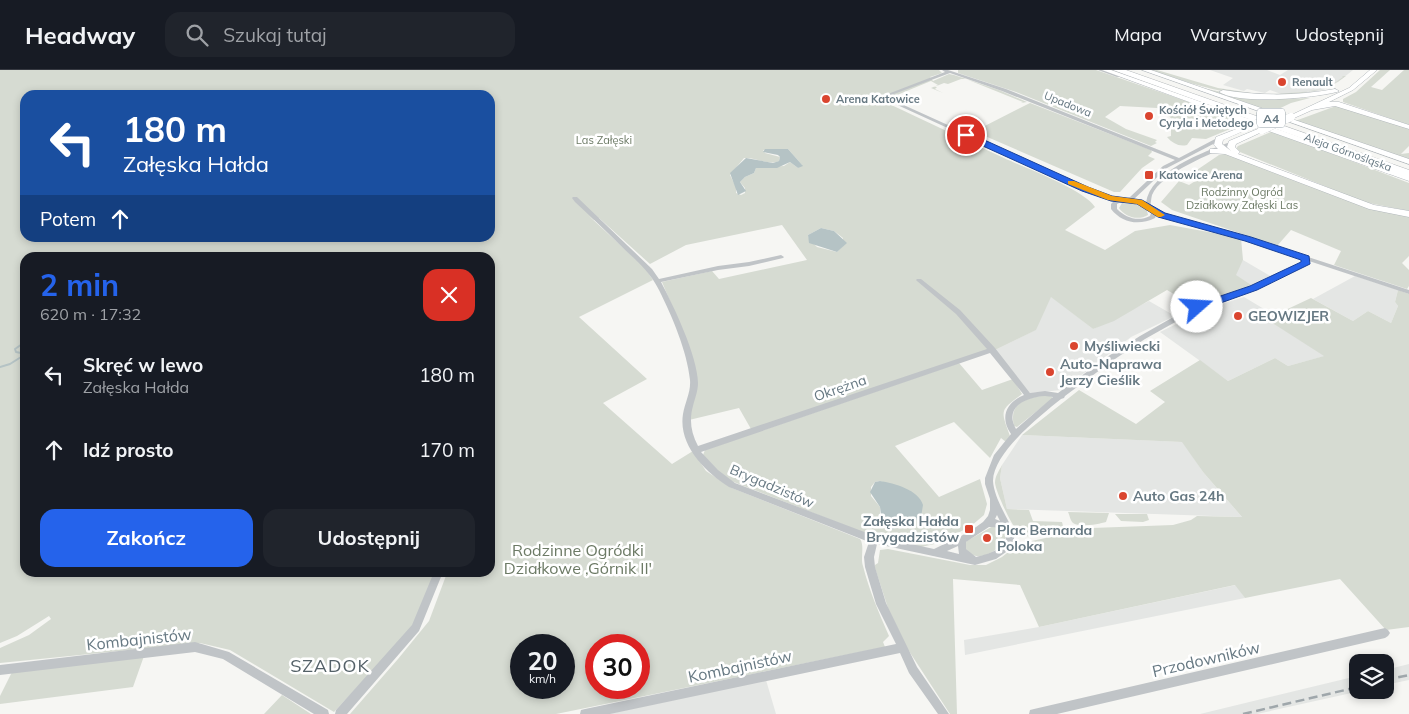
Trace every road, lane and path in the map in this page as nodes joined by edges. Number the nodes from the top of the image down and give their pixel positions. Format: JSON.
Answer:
{"nodes":[{"id":1,"x":1100,"y":70,"type":"edge"},
{"id":2,"x":1105,"y":70,"type":"edge"},
{"id":3,"x":1117,"y":70,"type":"edge"},
{"id":4,"x":1133,"y":70,"type":"edge"},
{"id":5,"x":1145,"y":70,"type":"edge"},
{"id":6,"x":1362,"y":70,"type":"edge"},
{"id":7,"x":1374,"y":70,"type":"edge"},
{"id":8,"x":946,"y":71,"type":"edge"},
{"id":9,"x":1163,"y":76,"type":"junction"},
{"id":10,"x":1125,"y":77,"type":"junction"},
{"id":11,"x":1335,"y":97,"type":"junction"},
{"id":12,"x":1316,"y":99,"type":"junction"},
{"id":13,"x":1310,"y":108,"type":"junction"},
{"id":14,"x":1409,"y":126,"type":"edge"},
{"id":15,"x":1232,"y":143,"type":"junction"},
{"id":16,"x":1205,"y":145,"type":"joint"},
{"id":17,"x":1220,"y":148,"type":"junction"},
{"id":18,"x":1236,"y":152,"type":"junction"},
{"id":19,"x":1178,"y":159,"type":"junction"},
{"id":20,"x":1407,"y":163,"type":"edge"},
{"id":21,"x":1409,"y":174,"type":"edge"},
{"id":22,"x":1299,"y":179,"type":"junction"},
{"id":23,"x":1409,"y":180,"type":"edge"},
{"id":24,"x":1085,"y":189,"type":"junction"},
{"id":25,"x":575,"y":198,"type":"dead end"},
{"id":26,"x":1126,"y":200,"type":"junction"},
{"id":27,"x":1113,"y":206,"type":"junction"},
{"id":28,"x":1151,"y":209,"type":"junction"},
{"id":29,"x":1409,"y":214,"type":"edge"},
{"id":30,"x":1151,"y":219,"type":"junction"},
{"id":31,"x":1187,"y":223,"type":"junction"},
{"id":32,"x":781,"y":257,"type":"dead end"},
{"id":33,"x":1305,"y":258,"type":"junction"},
{"id":34,"x":919,"y":280,"type":"dead end"},
{"id":35,"x":658,"y":281,"type":"junction"},
{"id":36,"x":1409,"y":292,"type":"edge"},
{"id":37,"x":992,"y":350,"type":"junction"},
{"id":38,"x":1029,"y":396,"type":"junction"},
{"id":39,"x":1061,"y":396,"type":"junction"},
{"id":40,"x":1016,"y":433,"type":"junction"},
{"id":41,"x":696,"y":450,"type":"junction"},
{"id":42,"x":994,"y":500,"type":"junction"},
{"id":43,"x":986,"y":524,"type":"junction"},
{"id":44,"x":1009,"y":529,"type":"junction"},
{"id":45,"x":874,"y":540,"type":"junction"},
{"id":46,"x":962,"y":540,"type":"junction"},
{"id":47,"x":933,"y":553,"type":"junction"},
{"id":48,"x":975,"y":561,"type":"junction"},
{"id":49,"x":437,"y":577,"type":"edge"},
{"id":50,"x":1385,"y":633,"type":"dead end"},
{"id":51,"x":901,"y":648,"type":"junction"},
{"id":52,"x":0,"y":670,"type":"edge"},
{"id":53,"x":324,"y":714,"type":"edge"},
{"id":54,"x":340,"y":714,"type":"edge"},
{"id":55,"x":585,"y":714,"type":"edge"},
{"id":56,"x":944,"y":714,"type":"edge"},
{"id":57,"x":1034,"y":714,"type":"edge"}],
"edges":[{"from":1,"to":10,"type":"street"},
{"from":2,"to":10,"type":"main road"},
{"from":3,"to":21,"type":"highway","name":"Aleja Górnośląska","number":"A4"},
{"from":4,"to":20,"type":"highway","name":"Aleja Górnośląska","number":"A4"},
{"from":5,"to":9,"type":"main road"},
{"from":6,"to":11,"type":"main road"},
{"from":7,"to":11,"type":"main road"},
{"from":8,"to":19,"type":"street","name":"Upadowa"},
{"from":8,"to":24,"type":"street"},
{"from":9,"to":11,"type":"main road"},
{"from":9,"to":20,"type":"main road"},
{"from":10,"to":23,"type":"main road"},
{"from":11,"to":12,"type":"main road"},
{"from":11,"to":12,"type":"main road"},
{"from":11,"to":13,"type":"main road"},
{"from":11,"to":14,"type":"main road"},
{"from":12,"to":17,"type":"main road","bridge":true},
{"from":13,"to":14,"type":"main road"},
{"from":13,"to":15,"type":"main road","bridge":true},
{"from":15,"to":17,"type":"street"},
{"from":15,"to":18,"type":"main road"},
{"from":16,"to":17,"type":"main road"},
{"from":16,"to":19,"type":"street"},
{"from":17,"to":18,"type":"main road"},
{"from":17,"to":22,"type":"main road"},
{"from":17,"to":28,"type":"street"},
{"from":18,"to":22,"type":"main road"},
{"from":19,"to":26,"type":"street"},
{"from":22,"to":29,"type":"main road"},
{"from":24,"to":26,"type":"street"},
{"from":24,"to":27,"type":"street"},
{"from":25,"to":35,"type":"street","name":"Brygadzistów"},
{"from":26,"to":27,"type":"street"},
{"from":26,"to":28,"type":"street"},
{"from":27,"to":30,"type":"street"},
{"from":28,"to":30,"type":"street"},
{"from":28,"to":31,"type":"street"},
{"from":30,"to":31,"type":"street"},
{"from":31,"to":33,"type":"street"},
{"from":32,"to":35,"type":"street"},
{"from":33,"to":36,"type":"street"},
{"from":33,"to":39,"type":"street"},
{"from":34,"to":37,"type":"street"},
{"from":35,"to":41,"type":"street","name":"Brygadzistów"},
{"from":37,"to":38,"type":"street"},
{"from":37,"to":41,"type":"street","name":"Okrężna"},
{"from":38,"to":39,"type":"street"},
{"from":38,"to":40,"type":"street"},
{"from":39,"to":40,"type":"street"},
{"from":40,"to":42,"type":"street"},
{"from":41,"to":45,"type":"street","name":"Brygadzistów"},
{"from":42,"to":43,"type":"street"},
{"from":42,"to":44,"type":"street"},
{"from":43,"to":44,"type":"street"},
{"from":43,"to":46,"type":"street"},
{"from":44,"to":48,"type":"street"},
{"from":45,"to":47,"type":"street","name":"Brygadzistów"},
{"from":45,"to":51,"type":"street"},
{"from":46,"to":47,"type":"street"},
{"from":46,"to":48,"type":"street"},
{"from":47,"to":48,"type":"street","name":"Brygadzistów"},
{"from":49,"to":54,"type":"street"},
{"from":50,"to":57,"type":"street","name":"Przodowników"},
{"from":51,"to":55,"type":"street","name":"Kombajnistów"},
{"from":51,"to":56,"type":"street"},
{"from":52,"to":53,"type":"street","name":"Kombajnistów"}]}
